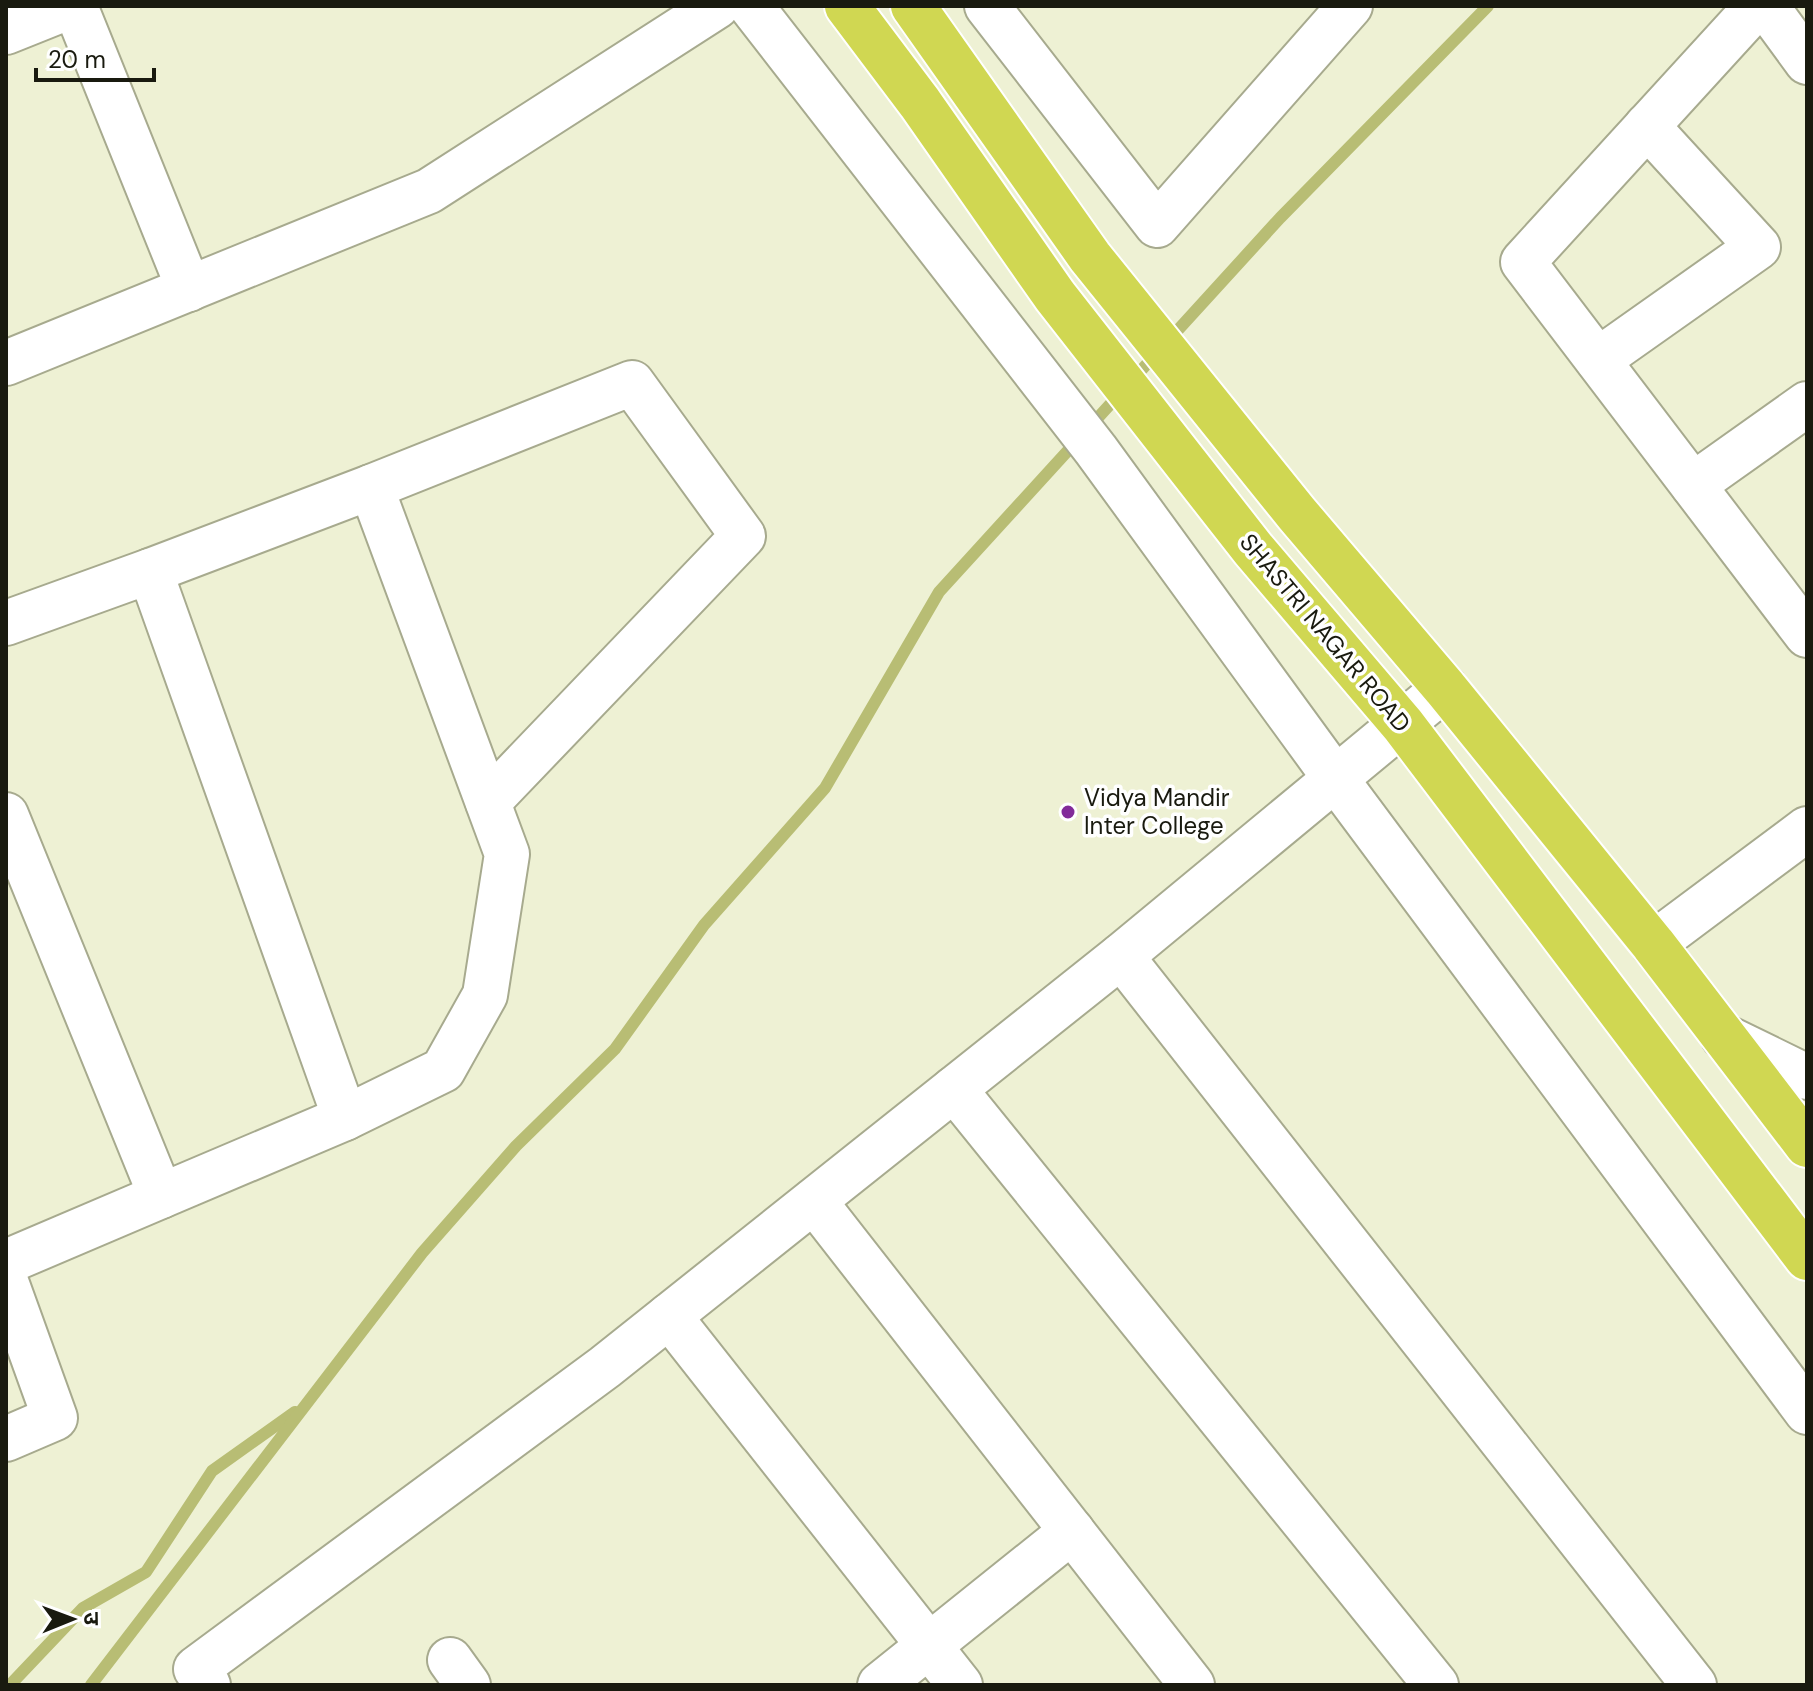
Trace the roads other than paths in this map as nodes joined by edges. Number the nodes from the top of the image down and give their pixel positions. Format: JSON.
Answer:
{"nodes":[{"id":1,"x":73,"y":6,"type":"edge"},
{"id":2,"x":717,"y":6,"type":"edge"},
{"id":3,"x":751,"y":6,"type":"edge"},
{"id":4,"x":847,"y":6,"type":"edge"},
{"id":5,"x":913,"y":6,"type":"edge"},
{"id":6,"x":987,"y":6,"type":"edge"},
{"id":7,"x":1757,"y":6,"type":"edge"},
{"id":8,"x":1766,"y":6,"type":"edge"},
{"id":9,"x":1341,"y":10,"type":"edge"},
{"id":10,"x":6,"y":32,"type":"edge"},
{"id":11,"x":1807,"y":62,"type":"edge"},
{"id":12,"x":1647,"y":126,"type":"junction"},
{"id":13,"x":189,"y":289,"type":"junction"},
{"id":14,"x":1598,"y":360,"type":"junction"},
{"id":15,"x":6,"y":363,"type":"edge"},
{"id":16,"x":1807,"y":404,"type":"edge"},
{"id":17,"x":1693,"y":485,"type":"junction"},
{"id":18,"x":371,"y":487,"type":"junction"},
{"id":19,"x":150,"y":571,"type":"junction"},
{"id":20,"x":1801,"y":615,"type":"edge"},
{"id":21,"x":6,"y":623,"type":"edge"},
{"id":22,"x":1445,"y":688,"type":"junction"},
{"id":23,"x":1403,"y":725,"type":"junction"},
{"id":24,"x":1335,"y":778,"type":"junction"},
{"id":25,"x":488,"y":802,"type":"junction"},
{"id":26,"x":6,"y":815,"type":"edge"},
{"id":27,"x":1807,"y":829,"type":"edge"},
{"id":28,"x":20,"y":891,"type":"edge"},
{"id":29,"x":1653,"y":944,"type":"junction"},
{"id":30,"x":1121,"y":956,"type":"junction"},
{"id":31,"x":1723,"y":1036,"type":"junction"},
{"id":32,"x":1807,"y":1077,"type":"edge"},
{"id":33,"x":954,"y":1089,"type":"junction"},
{"id":34,"x":345,"y":1118,"type":"junction"},
{"id":35,"x":1807,"y":1145,"type":"edge"},
{"id":36,"x":161,"y":1196,"type":"junction"},
{"id":37,"x":814,"y":1201,"type":"junction"},
{"id":38,"x":1807,"y":1258,"type":"edge"},
{"id":39,"x":6,"y":1262,"type":"edge"},
{"id":40,"x":6,"y":1282,"type":"edge"},
{"id":41,"x":669,"y":1316,"type":"junction"},
{"id":42,"x":1807,"y":1412,"type":"edge"},
{"id":43,"x":6,"y":1439,"type":"edge"},
{"id":44,"x":1072,"y":1531,"type":"junction"},
{"id":45,"x":929,"y":1646,"type":"junction"},
{"id":46,"x":208,"y":1685,"type":"edge"},
{"id":47,"x":880,"y":1685,"type":"edge"},
{"id":48,"x":960,"y":1685,"type":"edge"},
{"id":49,"x":1192,"y":1685,"type":"edge"},
{"id":50,"x":1436,"y":1685,"type":"edge"},
{"id":51,"x":1694,"y":1685,"type":"edge"}],
"edges":[{"from":1,"to":10,"type":"street"},
{"from":1,"to":13,"type":"street"},
{"from":2,"to":13,"type":"street"},
{"from":3,"to":24,"type":"street"},
{"from":4,"to":23,"type":"highway","name":"SHASTRI NAGAR ROAD"},
{"from":5,"to":22,"type":"highway"},
{"from":6,"to":9,"type":"street"},
{"from":7,"to":12,"type":"street"},
{"from":8,"to":11,"type":"street"},
{"from":12,"to":14,"type":"street"},
{"from":12,"to":14,"type":"street"},
{"from":13,"to":15,"type":"street"},
{"from":14,"to":17,"type":"street"},
{"from":16,"to":17,"type":"street"},
{"from":17,"to":20,"type":"street"},
{"from":18,"to":19,"type":"street"},
{"from":18,"to":25,"type":"street"},
{"from":18,"to":25,"type":"street"},
{"from":19,"to":21,"type":"street"},
{"from":19,"to":34,"type":"street"},
{"from":22,"to":23,"type":"street"},
{"from":22,"to":29,"type":"highway"},
{"from":23,"to":24,"type":"street"},
{"from":23,"to":38,"type":"highway","name":"SHASTRI NAGAR ROAD"},
{"from":24,"to":30,"type":"street"},
{"from":24,"to":42,"type":"street"},
{"from":25,"to":34,"type":"street"},
{"from":26,"to":28,"type":"street"},
{"from":27,"to":29,"type":"street"},
{"from":28,"to":36,"type":"street"},
{"from":29,"to":31,"type":"highway"},
{"from":30,"to":33,"type":"street"},
{"from":30,"to":51,"type":"street"},
{"from":31,"to":32,"type":"street"},
{"from":31,"to":35,"type":"highway"},
{"from":33,"to":37,"type":"street"},
{"from":33,"to":50,"type":"street"},
{"from":34,"to":36,"type":"street"},
{"from":36,"to":39,"type":"street"},
{"from":37,"to":41,"type":"street"},
{"from":37,"to":44,"type":"street"},
{"from":40,"to":43,"type":"street"},
{"from":41,"to":45,"type":"street"},
{"from":41,"to":46,"type":"street"},
{"from":44,"to":45,"type":"street"},
{"from":44,"to":49,"type":"street"},
{"from":45,"to":47,"type":"street"},
{"from":45,"to":48,"type":"street"}]}
